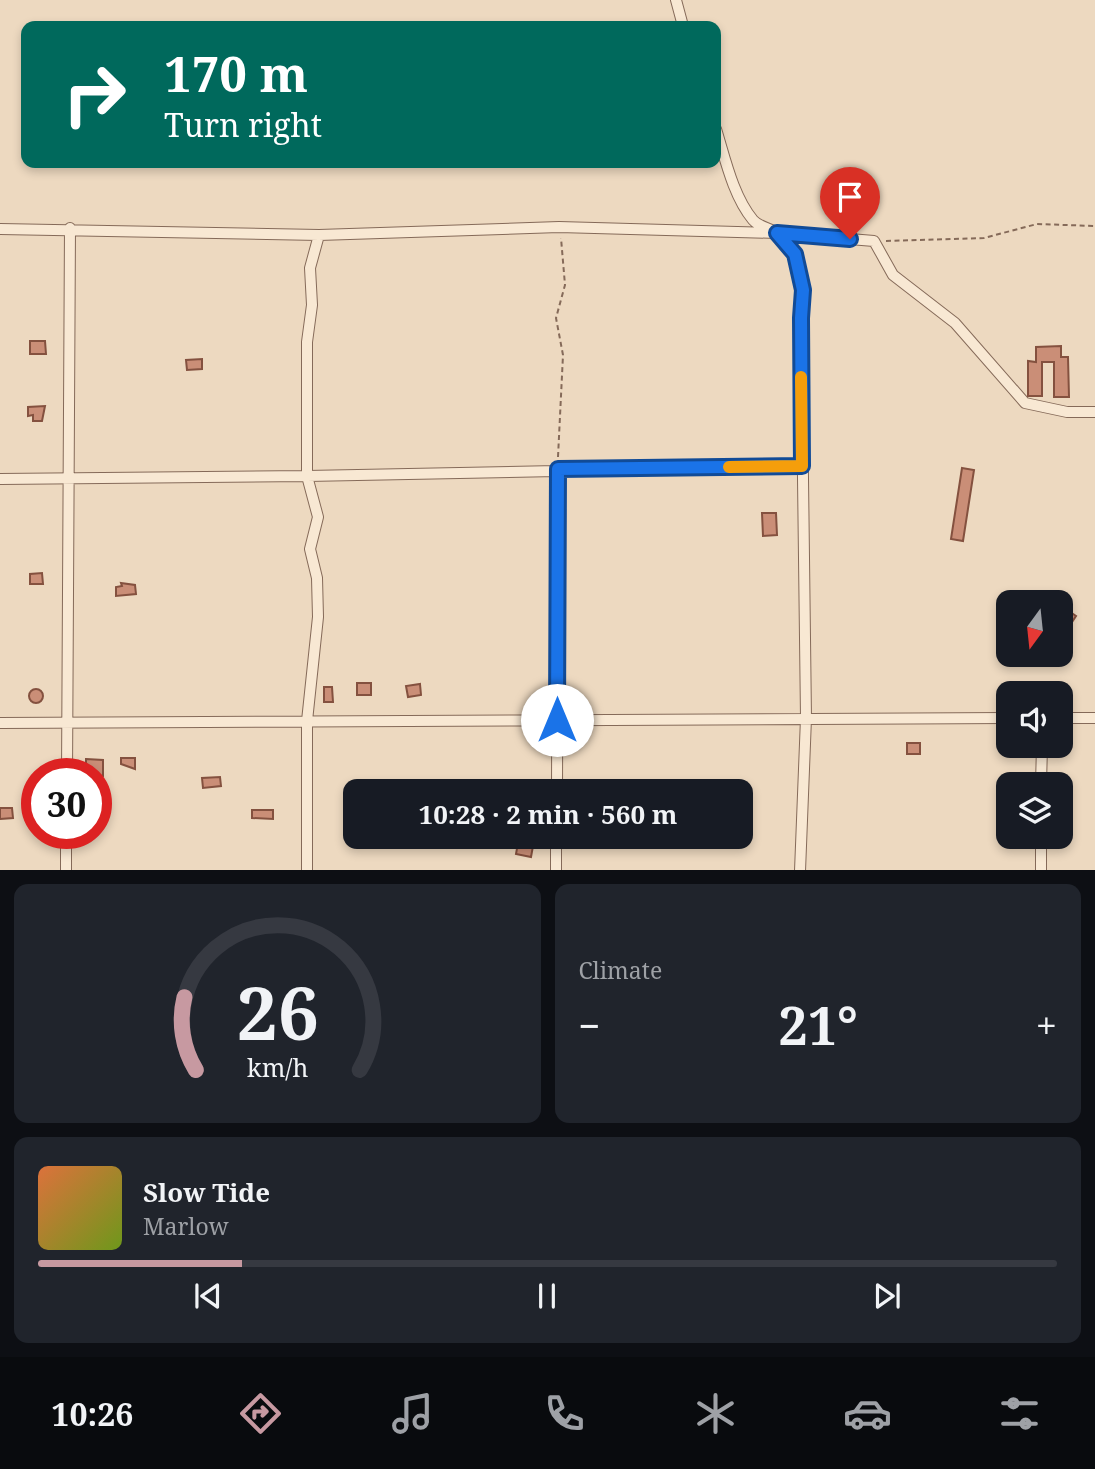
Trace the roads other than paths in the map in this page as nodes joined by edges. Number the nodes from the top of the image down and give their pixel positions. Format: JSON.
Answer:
{"nodes":[{"id":1,"x":676,"y":0,"type":"edge"},
{"id":2,"x":682,"y":21,"type":"edge"},
{"id":3,"x":721,"y":144,"type":"edge"},
{"id":4,"x":69,"y":228,"type":"junction"},
{"id":5,"x":0,"y":229,"type":"edge"},
{"id":6,"x":777,"y":233,"type":"junction"},
{"id":7,"x":318,"y":234,"type":"junction"},
{"id":8,"x":1095,"y":412,"type":"edge"},
{"id":9,"x":802,"y":466,"type":"junction"},
{"id":10,"x":558,"y":469,"type":"junction"},
{"id":11,"x":307,"y":476,"type":"junction"},
{"id":12,"x":0,"y":479,"type":"edge"},
{"id":13,"x":67,"y":479,"type":"junction"},
{"id":14,"x":806,"y":718,"type":"junction"},
{"id":15,"x":996,"y":718,"type":"edge"},
{"id":16,"x":1073,"y":718,"type":"edge"},
{"id":17,"x":1095,"y":718,"type":"edge"},
{"id":18,"x":557,"y":720,"type":"junction"},
{"id":19,"x":307,"y":721,"type":"junction"},
{"id":20,"x":67,"y":722,"type":"junction"},
{"id":21,"x":0,"y":723,"type":"edge"},
{"id":22,"x":67,"y":758,"type":"edge"},
{"id":23,"x":557,"y":779,"type":"edge"},
{"id":24,"x":66,"y":849,"type":"edge"},
{"id":25,"x":556,"y":849,"type":"edge"},
{"id":26,"x":1041,"y":849,"type":"edge"},
{"id":27,"x":66,"y":870,"type":"edge"},
{"id":28,"x":307,"y":870,"type":"edge"},
{"id":29,"x":556,"y":870,"type":"edge"},
{"id":30,"x":800,"y":870,"type":"edge"},
{"id":31,"x":1041,"y":870,"type":"edge"}],
"edges":[{"from":1,"to":2,"type":"street"},
{"from":3,"to":6,"type":"street"},
{"from":4,"to":5,"type":"street"},
{"from":4,"to":7,"type":"street"},
{"from":4,"to":13,"type":"street"},
{"from":6,"to":7,"type":"street"},
{"from":6,"to":8,"type":"street"},
{"from":6,"to":9,"type":"street"},
{"from":7,"to":11,"type":"street"},
{"from":9,"to":10,"type":"street"},
{"from":9,"to":14,"type":"street"},
{"from":10,"to":11,"type":"street"},
{"from":10,"to":18,"type":"street"},
{"from":11,"to":13,"type":"street"},
{"from":11,"to":19,"type":"street"},
{"from":12,"to":13,"type":"street"},
{"from":13,"to":20,"type":"street"},
{"from":14,"to":15,"type":"street"},
{"from":14,"to":18,"type":"street"},
{"from":14,"to":30,"type":"street"},
{"from":16,"to":17,"type":"street"},
{"from":18,"to":19,"type":"street"},
{"from":18,"to":23,"type":"street"},
{"from":19,"to":20,"type":"street"},
{"from":19,"to":28,"type":"street"},
{"from":20,"to":21,"type":"street"},
{"from":20,"to":22,"type":"street"},
{"from":24,"to":27,"type":"street"},
{"from":25,"to":29,"type":"street"},
{"from":26,"to":31,"type":"street"}]}
